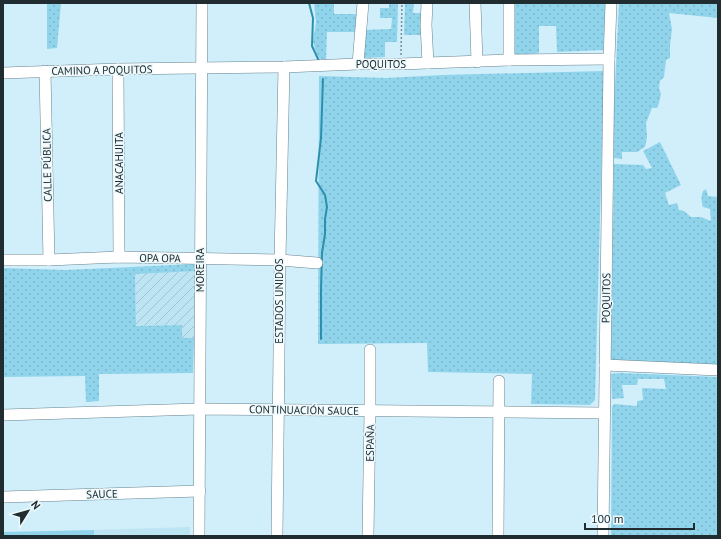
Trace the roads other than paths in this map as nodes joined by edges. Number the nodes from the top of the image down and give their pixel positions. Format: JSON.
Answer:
{"nodes":[{"id":1,"x":202,"y":3,"type":"edge"},
{"id":2,"x":363,"y":3,"type":"edge"},
{"id":3,"x":427,"y":3,"type":"edge"},
{"id":4,"x":475,"y":3,"type":"edge"},
{"id":5,"x":509,"y":3,"type":"edge"},
{"id":6,"x":612,"y":3,"type":"edge"},
{"id":7,"x":609,"y":59,"type":"junction"},
{"id":8,"x":509,"y":60,"type":"junction"},
{"id":9,"x":477,"y":62,"type":"junction"},
{"id":10,"x":428,"y":63,"type":"junction"},
{"id":11,"x":358,"y":64,"type":"junction"},
{"id":12,"x":202,"y":67,"type":"junction"},
{"id":13,"x":284,"y":67,"type":"junction"},
{"id":14,"x":118,"y":69,"type":"junction"},
{"id":15,"x":45,"y":71,"type":"junction"},
{"id":16,"x":3,"y":73,"type":"edge"},
{"id":17,"x":119,"y":257,"type":"junction"},
{"id":18,"x":200,"y":259,"type":"junction"},
{"id":19,"x":3,"y":260,"type":"edge"},
{"id":20,"x":49,"y":260,"type":"junction"},
{"id":21,"x":280,"y":260,"type":"junction"},
{"id":22,"x":317,"y":263,"type":"dead end"},
{"id":23,"x":370,"y":350,"type":"dead end"},
{"id":24,"x":605,"y":365,"type":"junction"},
{"id":25,"x":718,"y":370,"type":"edge"},
{"id":26,"x":499,"y":381,"type":"dead end"},
{"id":27,"x":199,"y":409,"type":"junction"},
{"id":28,"x":279,"y":409,"type":"junction"},
{"id":29,"x":370,"y":411,"type":"junction"},
{"id":30,"x":499,"y":412,"type":"junction"},
{"id":31,"x":604,"y":413,"type":"junction"},
{"id":32,"x":3,"y":415,"type":"edge"},
{"id":33,"x":200,"y":491,"type":"junction"},
{"id":34,"x":3,"y":497,"type":"edge"},
{"id":35,"x":199,"y":536,"type":"edge"},
{"id":36,"x":277,"y":536,"type":"edge"},
{"id":37,"x":368,"y":536,"type":"edge"},
{"id":38,"x":498,"y":536,"type":"edge"},
{"id":39,"x":603,"y":536,"type":"edge"}],
"edges":[{"from":1,"to":12,"type":"street","name":"MOREIRA"},
{"from":2,"to":11,"type":"street"},
{"from":3,"to":10,"type":"street"},
{"from":4,"to":9,"type":"street"},
{"from":5,"to":8,"type":"street"},
{"from":6,"to":7,"type":"street","name":"POQUITOS"},
{"from":7,"to":8,"type":"street","name":"POQUITOS"},
{"from":7,"to":24,"type":"street","name":"POQUITOS"},
{"from":8,"to":9,"type":"street","name":"POQUITOS"},
{"from":9,"to":10,"type":"street","name":"POQUITOS"},
{"from":10,"to":11,"type":"street","name":"POQUITOS"},
{"from":11,"to":13,"type":"street","name":"POQUITOS"},
{"from":12,"to":13,"type":"street","name":"POQUITOS"},
{"from":12,"to":14,"type":"street","name":"CAMINO A POQUITOS"},
{"from":12,"to":18,"type":"street","name":"MOREIRA"},
{"from":13,"to":21,"type":"street","name":"ESTADOS UNIDOS"},
{"from":14,"to":15,"type":"street","name":"CAMINO A POQUITOS"},
{"from":14,"to":17,"type":"street","name":"ANACAHUITA"},
{"from":15,"to":16,"type":"street","name":"CAMINO A POQUITOS"},
{"from":15,"to":20,"type":"street","name":"CALLE PÚBLICA"},
{"from":17,"to":18,"type":"street","name":"OPA OPA"},
{"from":17,"to":20,"type":"street","name":"OPA OPA"},
{"from":18,"to":21,"type":"street","name":"OPA OPA"},
{"from":18,"to":27,"type":"street","name":"MOREIRA"},
{"from":19,"to":20,"type":"street","name":"OPA OPA"},
{"from":21,"to":22,"type":"street","name":"OPA OPA"},
{"from":21,"to":28,"type":"street","name":"ESTADOS UNIDOS"},
{"from":23,"to":29,"type":"street","name":"ESPAÑA"},
{"from":24,"to":25,"type":"street"},
{"from":24,"to":31,"type":"street","name":"POQUITOS"},
{"from":26,"to":30,"type":"street"},
{"from":27,"to":28,"type":"street","name":"CONTINUACIÓN SAUCE"},
{"from":27,"to":32,"type":"street","name":"CONTINUACIÓN SAUCE"},
{"from":27,"to":33,"type":"street","name":"MOREIRA"},
{"from":28,"to":29,"type":"street","name":"CONTINUACIÓN SAUCE"},
{"from":28,"to":36,"type":"street","name":"ESTADOS UNIDOS"},
{"from":29,"to":30,"type":"street","name":"CONTINUACIÓN SAUCE"},
{"from":29,"to":37,"type":"street","name":"ESPAÑA"},
{"from":30,"to":31,"type":"street","name":"CONTINUACIÓN SAUCE"},
{"from":30,"to":38,"type":"street"},
{"from":31,"to":39,"type":"street","name":"POQUITOS"},
{"from":33,"to":34,"type":"street","name":"SAUCE"},
{"from":33,"to":35,"type":"street","name":"MOREIRA"}]}
